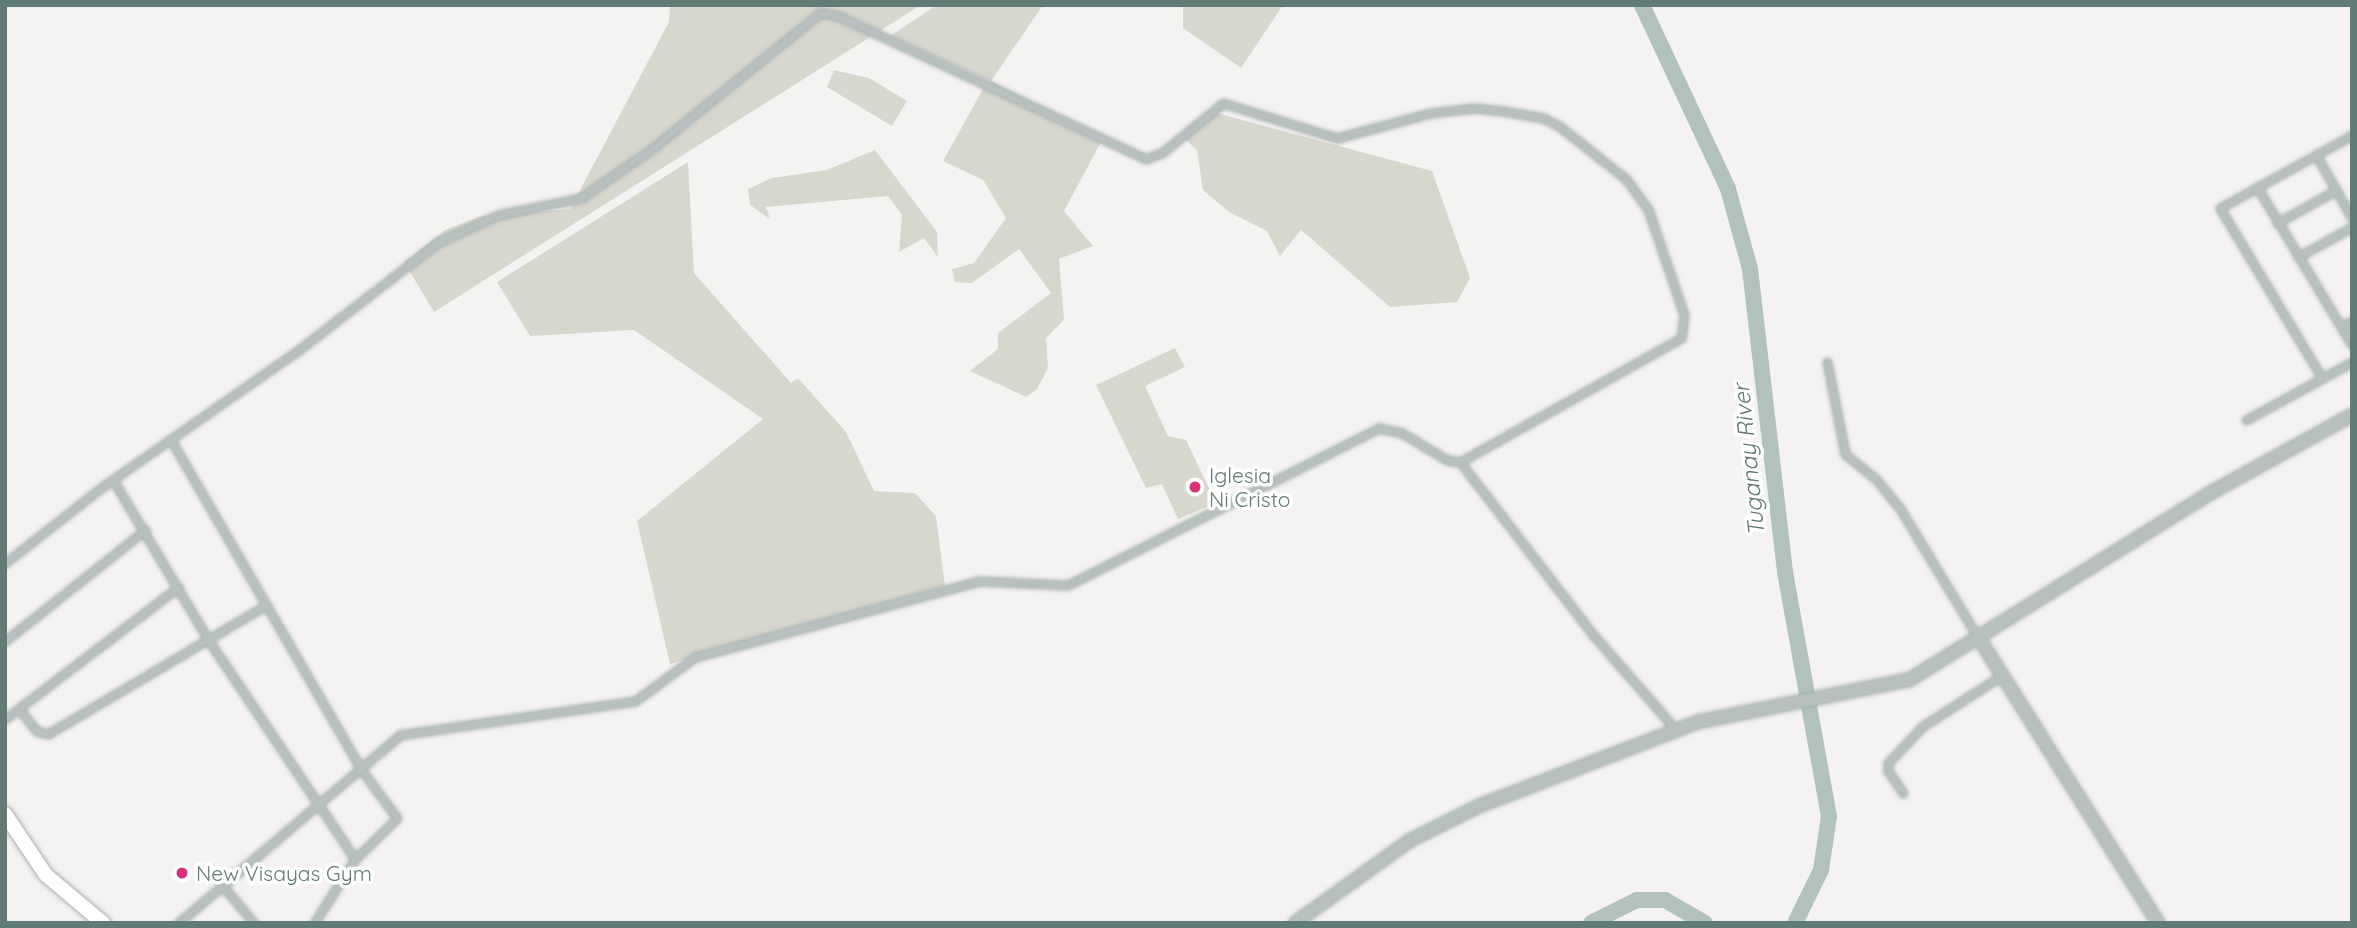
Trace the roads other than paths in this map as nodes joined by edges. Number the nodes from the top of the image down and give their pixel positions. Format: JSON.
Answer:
{"nodes":[{"id":1,"x":2351,"y":136,"type":"edge"},
{"id":2,"x":2316,"y":155,"type":"junction"},
{"id":3,"x":2257,"y":187,"type":"junction"},
{"id":4,"x":2336,"y":190,"type":"junction"},
{"id":5,"x":2352,"y":219,"type":"edge"},
{"id":6,"x":2277,"y":223,"type":"junction"},
{"id":7,"x":2352,"y":227,"type":"edge"},
{"id":8,"x":2298,"y":257,"type":"junction"},
{"id":9,"x":2352,"y":321,"type":"edge"},
{"id":10,"x":2341,"y":327,"type":"junction"},
{"id":11,"x":2352,"y":345,"type":"edge"},
{"id":12,"x":1827,"y":362,"type":"dead end"},
{"id":13,"x":2352,"y":362,"type":"edge"},
{"id":14,"x":2322,"y":378,"type":"junction"},
{"id":15,"x":2352,"y":415,"type":"edge"},
{"id":16,"x":2246,"y":420,"type":"dead end"},
{"id":17,"x":171,"y":440,"type":"junction"},
{"id":18,"x":1460,"y":462,"type":"junction"},
{"id":19,"x":113,"y":480,"type":"junction"},
{"id":20,"x":145,"y":530,"type":"junction"},
{"id":21,"x":5,"y":563,"type":"edge"},
{"id":22,"x":178,"y":587,"type":"junction"},
{"id":23,"x":266,"y":605,"type":"junction"},
{"id":24,"x":1980,"y":640,"type":"junction"},
{"id":25,"x":5,"y":641,"type":"edge"},
{"id":26,"x":209,"y":641,"type":"junction"},
{"id":27,"x":2001,"y":676,"type":"junction"},
{"id":28,"x":19,"y":709,"type":"junction"},
{"id":29,"x":5,"y":719,"type":"edge"},
{"id":30,"x":1676,"y":730,"type":"junction"},
{"id":31,"x":360,"y":768,"type":"junction"},
{"id":32,"x":1903,"y":793,"type":"dead end"},
{"id":33,"x":317,"y":804,"type":"junction"},
{"id":34,"x":5,"y":814,"type":"edge"},
{"id":35,"x":355,"y":859,"type":"junction"},
{"id":36,"x":221,"y":884,"type":"junction"},
{"id":37,"x":103,"y":923,"type":"edge"},
{"id":38,"x":178,"y":923,"type":"edge"},
{"id":39,"x":254,"y":923,"type":"edge"},
{"id":40,"x":314,"y":923,"type":"edge"},
{"id":41,"x":1295,"y":923,"type":"edge"},
{"id":42,"x":2158,"y":923,"type":"edge"}],
"edges":[{"from":1,"to":2,"type":"street"},
{"from":2,"to":3,"type":"street"},
{"from":2,"to":4,"type":"street"},
{"from":3,"to":6,"type":"street"},
{"from":3,"to":14,"type":"street"},
{"from":4,"to":5,"type":"street"},
{"from":4,"to":6,"type":"street"},
{"from":6,"to":8,"type":"street"},
{"from":7,"to":8,"type":"street"},
{"from":8,"to":10,"type":"street"},
{"from":9,"to":10,"type":"street"},
{"from":10,"to":11,"type":"street"},
{"from":12,"to":24,"type":"street"},
{"from":13,"to":14,"type":"street"},
{"from":14,"to":16,"type":"street"},
{"from":15,"to":24,"type":"street"},
{"from":17,"to":18,"type":"street"},
{"from":17,"to":19,"type":"street"},
{"from":17,"to":23,"type":"street"},
{"from":18,"to":30,"type":"street"},
{"from":18,"to":31,"type":"street"},
{"from":19,"to":20,"type":"street"},
{"from":19,"to":21,"type":"street"},
{"from":20,"to":22,"type":"street"},
{"from":20,"to":25,"type":"street"},
{"from":22,"to":26,"type":"street"},
{"from":22,"to":28,"type":"street"},
{"from":23,"to":26,"type":"street"},
{"from":23,"to":31,"type":"street"},
{"from":24,"to":27,"type":"street"},
{"from":24,"to":30,"type":"street"},
{"from":26,"to":28,"type":"street"},
{"from":26,"to":33,"type":"street"},
{"from":27,"to":32,"type":"street"},
{"from":27,"to":42,"type":"street"},
{"from":28,"to":29,"type":"street"},
{"from":30,"to":41,"type":"street"},
{"from":31,"to":33,"type":"street"},
{"from":31,"to":35,"type":"street"},
{"from":33,"to":35,"type":"street"},
{"from":33,"to":36,"type":"street"},
{"from":34,"to":37,"type":"main road"},
{"from":35,"to":40,"type":"street"},
{"from":36,"to":38,"type":"street"},
{"from":36,"to":39,"type":"street"}]}
